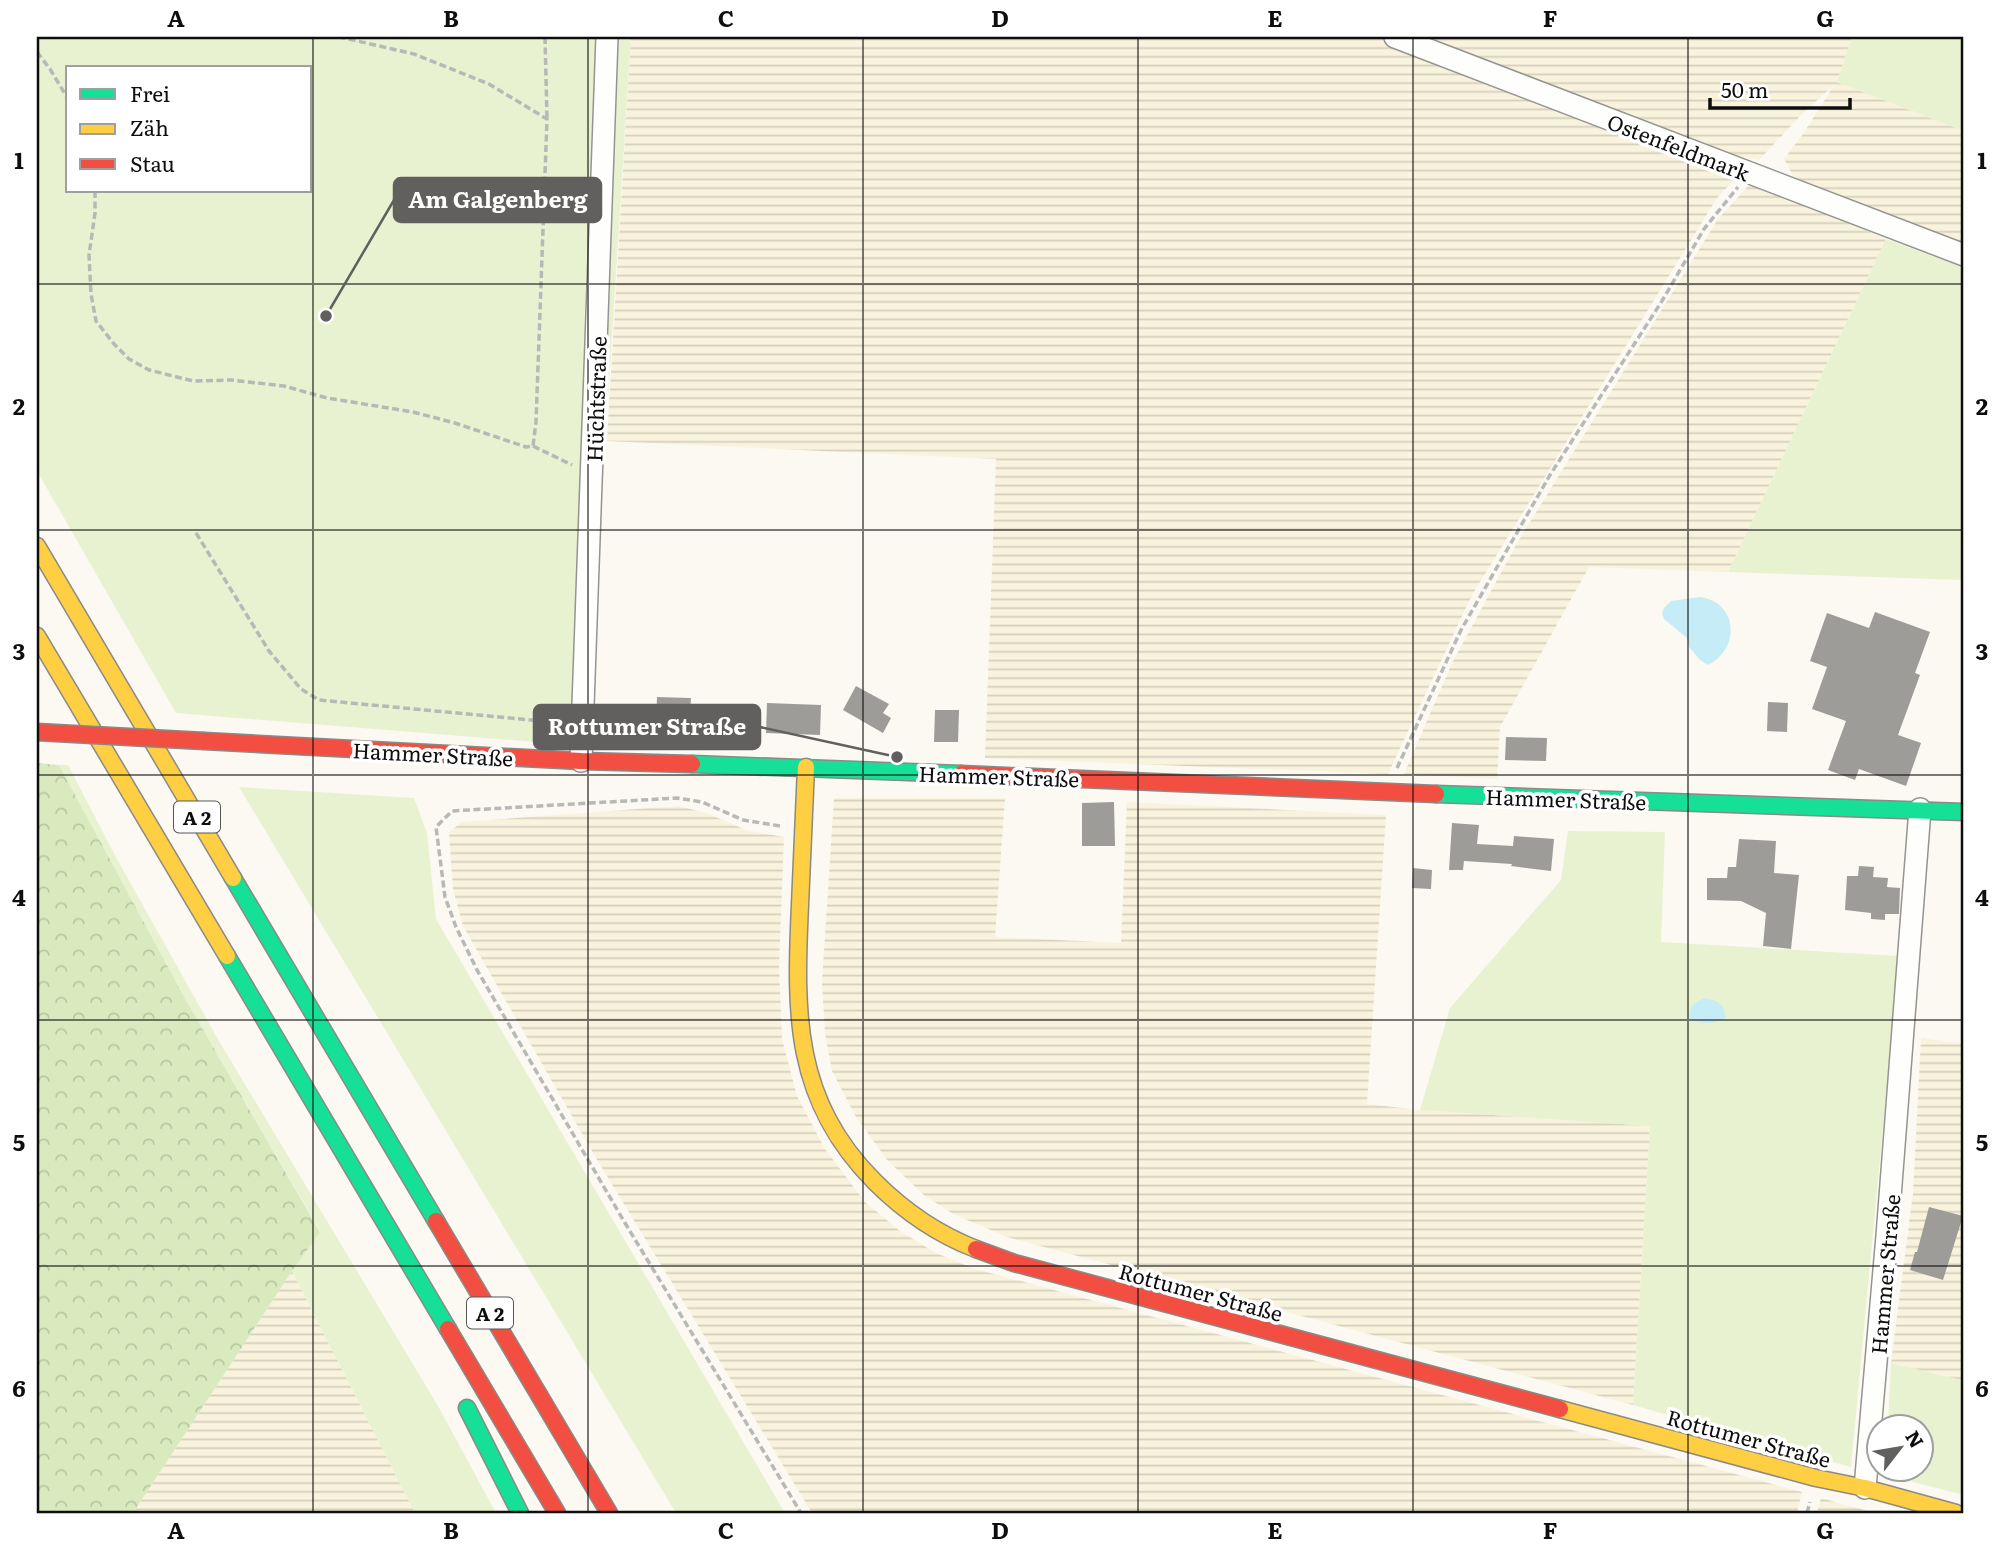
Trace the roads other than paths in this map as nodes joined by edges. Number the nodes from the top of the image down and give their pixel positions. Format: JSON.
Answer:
{"nodes":[{"id":1,"x":607,"y":37,"type":"edge"},
{"id":2,"x":1395,"y":37,"type":"edge"},
{"id":3,"x":1964,"y":255,"type":"edge"},
{"id":4,"x":37,"y":546,"type":"edge"},
{"id":5,"x":37,"y":636,"type":"edge"},
{"id":6,"x":37,"y":733,"type":"edge"},
{"id":7,"x":581,"y":761,"type":"junction"},
{"id":8,"x":806,"y":767,"type":"junction"},
{"id":9,"x":1920,"y":809,"type":"junction"},
{"id":10,"x":1964,"y":812,"type":"edge"},
{"id":11,"x":412,"y":1269,"type":"junction"},
{"id":12,"x":446,"y":1357,"type":"dead end"},
{"id":13,"x":460,"y":1394,"type":"dead end"},
{"id":14,"x":1865,"y":1488,"type":"junction"},
{"id":15,"x":608,"y":1510,"type":"edge"},
{"id":16,"x":520,"y":1513,"type":"edge"},
{"id":17,"x":557,"y":1513,"type":"edge"},
{"id":18,"x":1956,"y":1513,"type":"edge"}],
"edges":[{"from":1,"to":7,"type":"street","name":"Hüchtstraße"},
{"from":2,"to":3,"type":"street","name":"Ostenfeldmark"},
{"from":4,"to":15,"type":"main road","number":"A 2"},
{"from":5,"to":11,"type":"main road","number":"A 2"},
{"from":6,"to":7,"type":"main road","name":"Hammer Straße","bridge":true},
{"from":7,"to":8,"type":"main road","name":"Hammer Straße"},
{"from":8,"to":9,"type":"main road","name":"Hammer Straße"},
{"from":8,"to":14,"type":"main road","name":"Rottumer Straße"},
{"from":9,"to":10,"type":"main road","name":"Hammer Straße"},
{"from":9,"to":14,"type":"street","name":"Hammer Straße"},
{"from":11,"to":12,"type":"main road"},
{"from":11,"to":17,"type":"main road","number":"A 2"},
{"from":13,"to":16,"type":"main road"},
{"from":14,"to":18,"type":"main road","name":"Rottumer Straße"}]}
